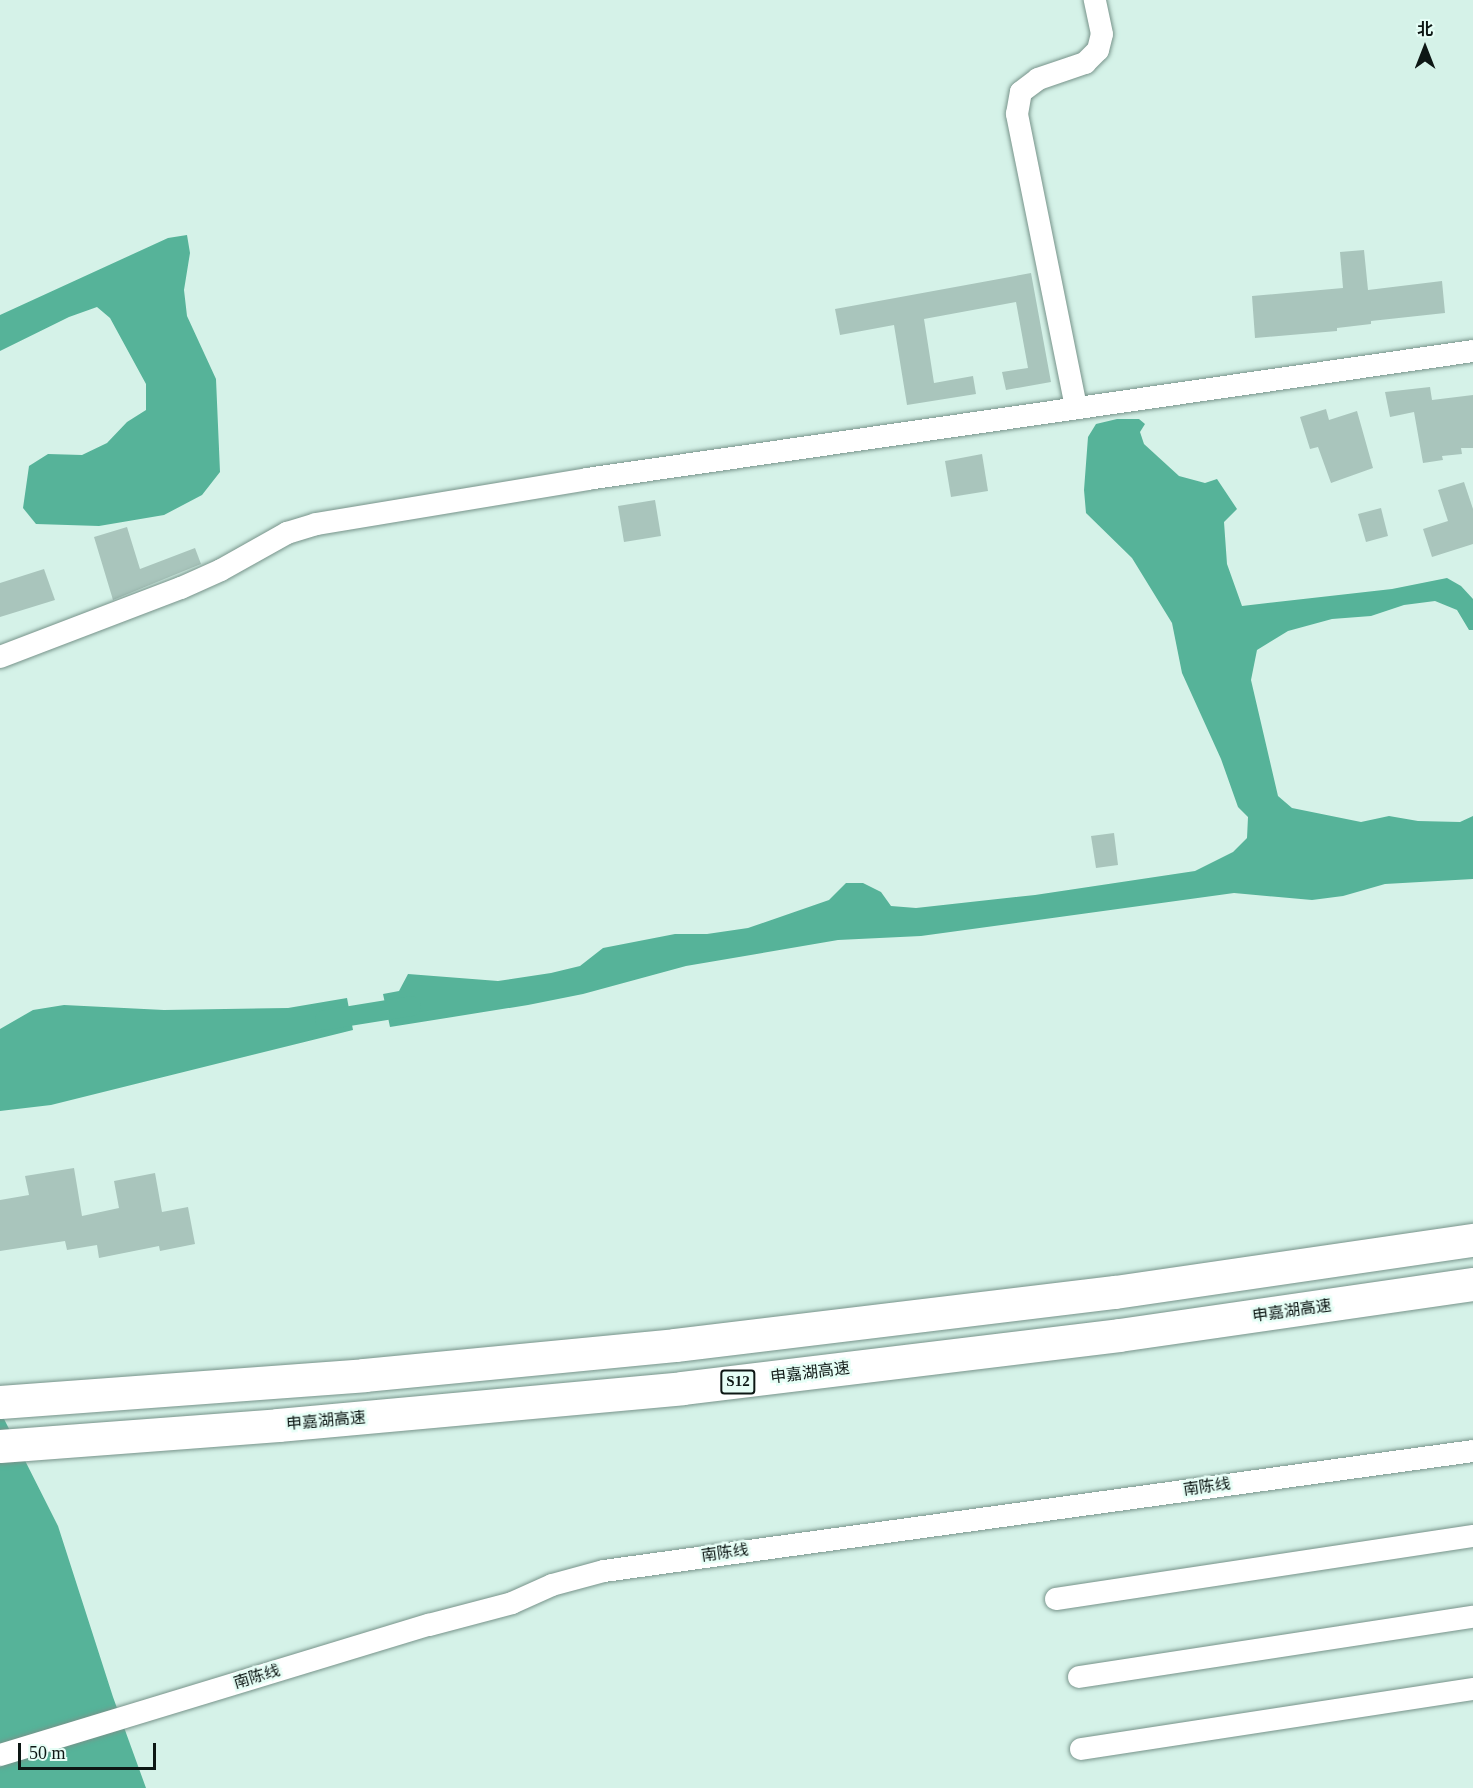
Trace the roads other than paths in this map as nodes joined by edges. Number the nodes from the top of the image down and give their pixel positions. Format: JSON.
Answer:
{"nodes":[{"id":1,"x":1095,"y":0,"type":"edge"},
{"id":2,"x":1473,"y":351,"type":"edge"},
{"id":3,"x":1076,"y":407,"type":"junction"},
{"id":4,"x":0,"y":657,"type":"edge"},
{"id":5,"x":1473,"y":1240,"type":"edge"},
{"id":6,"x":1473,"y":1284,"type":"edge"},
{"id":7,"x":0,"y":1402,"type":"edge"},
{"id":8,"x":0,"y":1446,"type":"edge"},
{"id":9,"x":1473,"y":1452,"type":"edge"},
{"id":10,"x":1473,"y":1536,"type":"edge"},
{"id":11,"x":1056,"y":1599,"type":"dead end"},
{"id":12,"x":1473,"y":1617,"type":"edge"},
{"id":13,"x":1079,"y":1677,"type":"dead end"},
{"id":14,"x":1473,"y":1689,"type":"edge"},
{"id":15,"x":1081,"y":1749,"type":"dead end"},
{"id":16,"x":0,"y":1755,"type":"edge"}],
"edges":[{"from":1,"to":3,"type":"street"},
{"from":2,"to":3,"type":"street"},
{"from":3,"to":4,"type":"street"},
{"from":5,"to":7,"type":"highway"},
{"from":6,"to":8,"type":"highway","name":"申嘉湖高速","number":"S12"},
{"from":9,"to":16,"type":"street","name":"南陈线"},
{"from":10,"to":11,"type":"street"},
{"from":12,"to":13,"type":"street"},
{"from":14,"to":15,"type":"street"}]}
